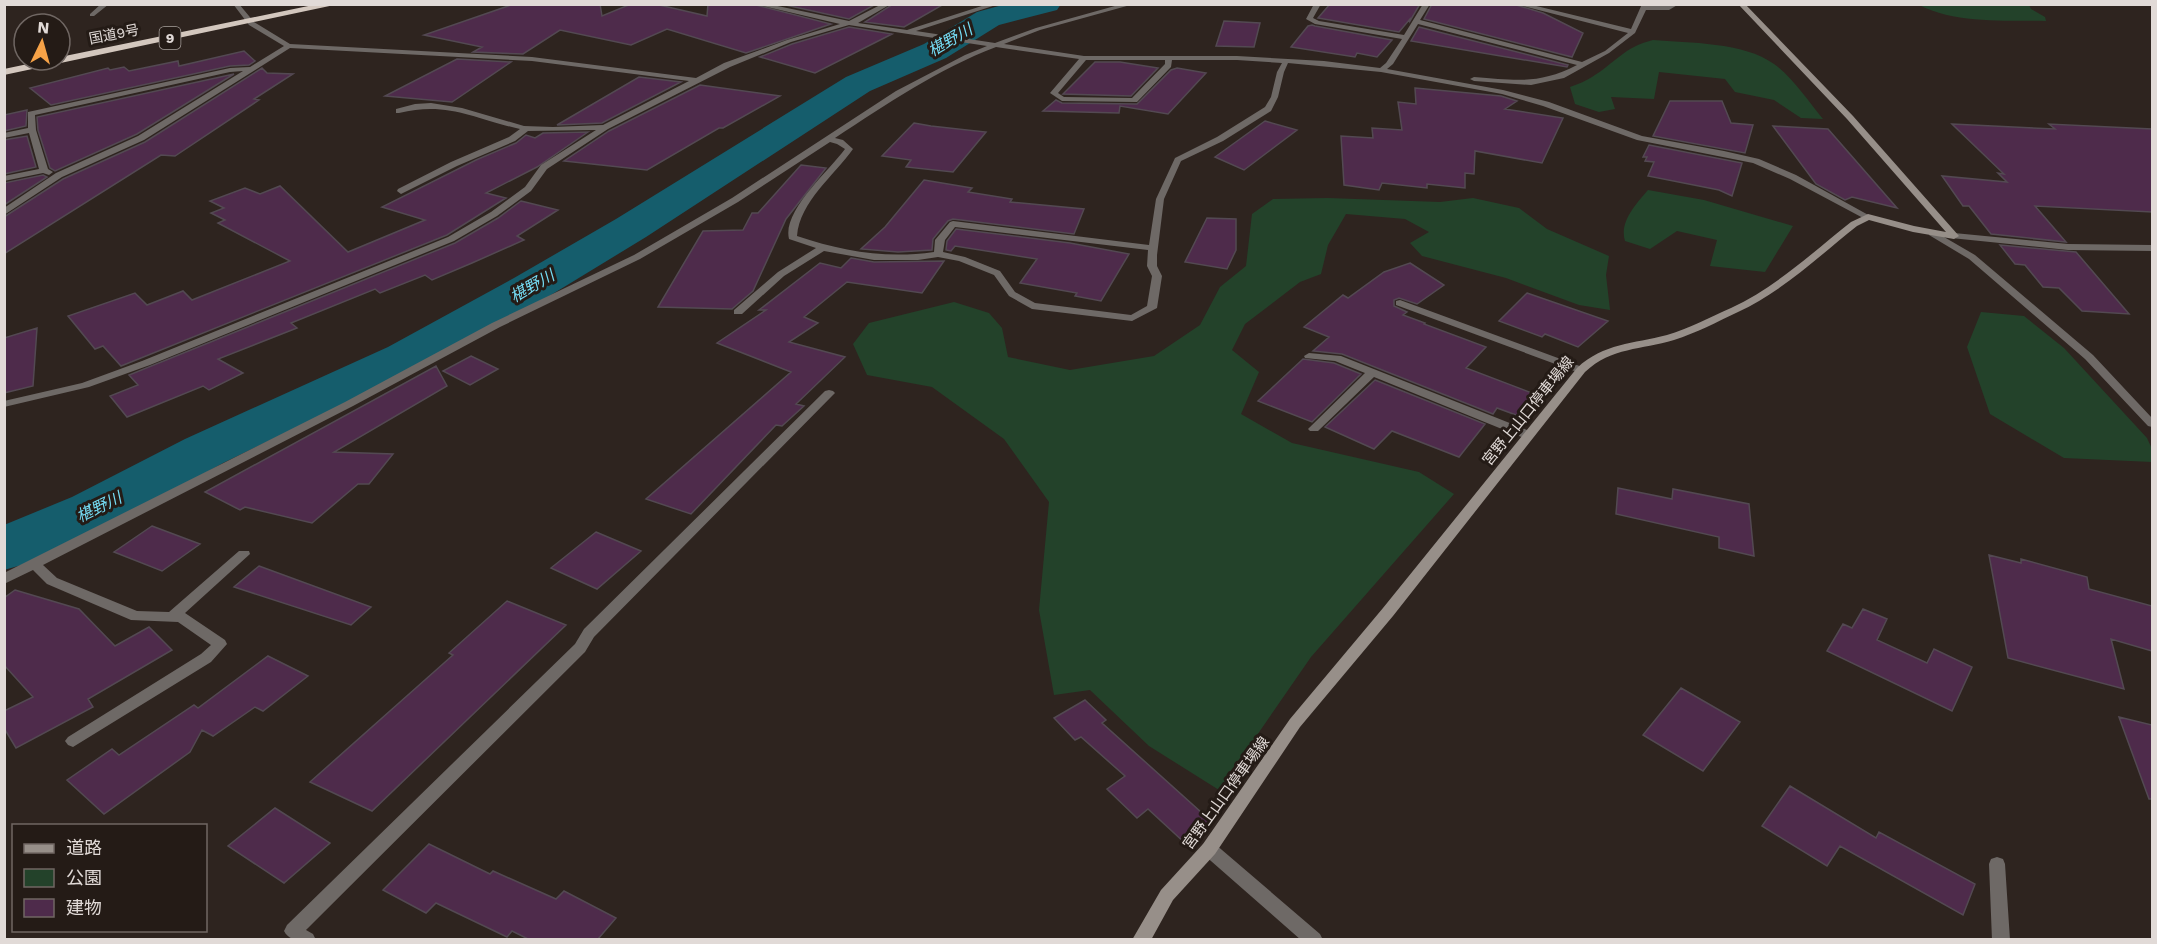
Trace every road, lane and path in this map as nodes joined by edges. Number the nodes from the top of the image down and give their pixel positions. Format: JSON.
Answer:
{"nodes":[{"id":1,"x":106,"y":4,"type":"edge"},
{"id":2,"x":291,"y":4,"type":"edge"},
{"id":3,"x":334,"y":4,"type":"edge"},
{"id":4,"x":757,"y":4,"type":"edge"},
{"id":5,"x":888,"y":4,"type":"edge"},
{"id":6,"x":996,"y":4,"type":"edge"},
{"id":7,"x":1131,"y":4,"type":"edge"},
{"id":8,"x":1318,"y":4,"type":"edge"},
{"id":9,"x":1427,"y":4,"type":"edge"},
{"id":10,"x":1518,"y":4,"type":"edge"},
{"id":11,"x":1676,"y":4,"type":"edge"},
{"id":12,"x":1741,"y":4,"type":"edge"},
{"id":13,"x":1645,"y":6,"type":"edge"},
{"id":14,"x":238,"y":10,"type":"edge"},
{"id":15,"x":92,"y":15,"type":"dead end"},
{"id":16,"x":1416,"y":21,"type":"junction"},
{"id":17,"x":251,"y":22,"type":"junction"},
{"id":18,"x":846,"y":23,"type":"junction"},
{"id":19,"x":906,"y":32,"type":"junction"},
{"id":20,"x":1634,"y":32,"type":"junction"},
{"id":21,"x":1405,"y":37,"type":"junction"},
{"id":22,"x":994,"y":45,"type":"junction"},
{"id":23,"x":289,"y":46,"type":"junction"},
{"id":24,"x":72,"y":48,"type":"edge"},
{"id":25,"x":1084,"y":58,"type":"junction"},
{"id":26,"x":1169,"y":59,"type":"junction"},
{"id":27,"x":1287,"y":60,"type":"junction"},
{"id":28,"x":1389,"y":64,"type":"junction"},
{"id":29,"x":1585,"y":65,"type":"junction"},
{"id":30,"x":249,"y":69,"type":"junction"},
{"id":31,"x":1381,"y":70,"type":"junction"},
{"id":32,"x":4,"y":72,"type":"edge"},
{"id":33,"x":695,"y":80,"type":"junction"},
{"id":34,"x":399,"y":111,"type":"dead end"},
{"id":35,"x":605,"y":127,"type":"junction"},
{"id":36,"x":526,"y":129,"type":"junction"},
{"id":37,"x":32,"y":130,"type":"junction"},
{"id":38,"x":4,"y":136,"type":"edge"},
{"id":39,"x":829,"y":139,"type":"junction"},
{"id":40,"x":44,"y":170,"type":"junction"},
{"id":41,"x":59,"y":175,"type":"junction"},
{"id":42,"x":4,"y":179,"type":"edge"},
{"id":43,"x":401,"y":191,"type":"dead end"},
{"id":44,"x":4,"y":212,"type":"edge"},
{"id":45,"x":1868,"y":217,"type":"junction"},
{"id":46,"x":1932,"y":233,"type":"junction"},
{"id":47,"x":1954,"y":236,"type":"junction"},
{"id":48,"x":823,"y":248,"type":"junction"},
{"id":49,"x":1153,"y":248,"type":"junction"},
{"id":50,"x":2152,"y":248,"type":"edge"},
{"id":51,"x":938,"y":254,"type":"junction"},
{"id":52,"x":1400,"y":303,"type":"dead end"},
{"id":53,"x":738,"y":312,"type":"dead end"},
{"id":54,"x":1309,"y":356,"type":"dead end"},
{"id":55,"x":1581,"y":370,"type":"junction"},
{"id":56,"x":1372,"y":373,"type":"junction"},
{"id":57,"x":829,"y":393,"type":"dead end"},
{"id":58,"x":4,"y":404,"type":"edge"},
{"id":59,"x":2152,"y":424,"type":"edge"},
{"id":60,"x":1314,"y":429,"type":"dead end"},
{"id":61,"x":1528,"y":435,"type":"junction"},
{"id":62,"x":244,"y":554,"type":"dead end"},
{"id":63,"x":35,"y":564,"type":"junction"},
{"id":64,"x":4,"y":579,"type":"edge"},
{"id":65,"x":172,"y":617,"type":"junction"},
{"id":66,"x":73,"y":741,"type":"dead end"},
{"id":67,"x":1209,"y":849,"type":"junction"},
{"id":68,"x":1997,"y":864,"type":"dead end"},
{"id":69,"x":307,"y":939,"type":"edge"},
{"id":70,"x":1141,"y":939,"type":"edge"},
{"id":71,"x":1314,"y":939,"type":"edge"},
{"id":72,"x":2001,"y":939,"type":"edge"}],
"edges":[{"from":1,"to":15,"type":"street"},
{"from":2,"to":14,"type":"highway","name":"国道9号","number":"9"},
{"from":3,"to":17,"type":"highway","name":"国道9号","number":"9"},
{"from":4,"to":18,"type":"street"},
{"from":5,"to":18,"type":"street"},
{"from":6,"to":19,"type":"street"},
{"from":7,"to":22,"type":"street"},
{"from":8,"to":21,"type":"street"},
{"from":9,"to":16,"type":"street"},
{"from":10,"to":20,"type":"street"},
{"from":11,"to":13,"type":"street"},
{"from":12,"to":47,"type":"main road"},
{"from":13,"to":20,"type":"street"},
{"from":14,"to":17,"type":"street"},
{"from":14,"to":24,"type":"highway","name":"国道9号","number":"9"},
{"from":16,"to":21,"type":"street"},
{"from":16,"to":29,"type":"street"},
{"from":17,"to":23,"type":"street"},
{"from":17,"to":32,"type":"highway","name":"国道9号","number":"9"},
{"from":18,"to":19,"type":"street"},
{"from":18,"to":33,"type":"street"},
{"from":19,"to":22,"type":"street"},
{"from":20,"to":29,"type":"street"},
{"from":21,"to":28,"type":"street"},
{"from":22,"to":25,"type":"street"},
{"from":22,"to":39,"type":"street"},
{"from":23,"to":30,"type":"street"},
{"from":23,"to":33,"type":"street"},
{"from":25,"to":26,"type":"street"},
{"from":25,"to":26,"type":"street"},
{"from":26,"to":27,"type":"street"},
{"from":27,"to":31,"type":"street"},
{"from":27,"to":49,"type":"street"},
{"from":28,"to":29,"type":"street"},
{"from":28,"to":31,"type":"street"},
{"from":30,"to":37,"type":"street"},
{"from":30,"to":41,"type":"street"},
{"from":31,"to":45,"type":"street"},
{"from":33,"to":35,"type":"street"},
{"from":34,"to":36,"type":"street"},
{"from":35,"to":36,"type":"street"},
{"from":35,"to":58,"type":"street"},
{"from":36,"to":43,"type":"street"},
{"from":37,"to":38,"type":"street"},
{"from":37,"to":40,"type":"street"},
{"from":39,"to":48,"type":"street"},
{"from":39,"to":63,"type":"street"},
{"from":40,"to":41,"type":"street"},
{"from":40,"to":42,"type":"street"},
{"from":41,"to":44,"type":"street"},
{"from":45,"to":46,"type":"main road"},
{"from":45,"to":55,"type":"main road","name":"宮野上山口停車場線"},
{"from":46,"to":47,"type":"main road"},
{"from":46,"to":59,"type":"street"},
{"from":47,"to":50,"type":"street"},
{"from":48,"to":51,"type":"street"},
{"from":48,"to":53,"type":"street"},
{"from":49,"to":51,"type":"street"},
{"from":49,"to":51,"type":"street"},
{"from":52,"to":55,"type":"street"},
{"from":54,"to":56,"type":"street"},
{"from":55,"to":61,"type":"main road","name":"宮野上山口停車場線"},
{"from":56,"to":60,"type":"street"},
{"from":56,"to":61,"type":"street"},
{"from":57,"to":69,"type":"street"},
{"from":61,"to":67,"type":"main road","name":"宮野上山口停車場線"},
{"from":62,"to":65,"type":"street"},
{"from":63,"to":64,"type":"street"},
{"from":63,"to":65,"type":"street"},
{"from":65,"to":66,"type":"street"},
{"from":67,"to":70,"type":"main road","name":"宮野上山口停車場線"},
{"from":67,"to":71,"type":"street"},
{"from":68,"to":72,"type":"street"}]}
